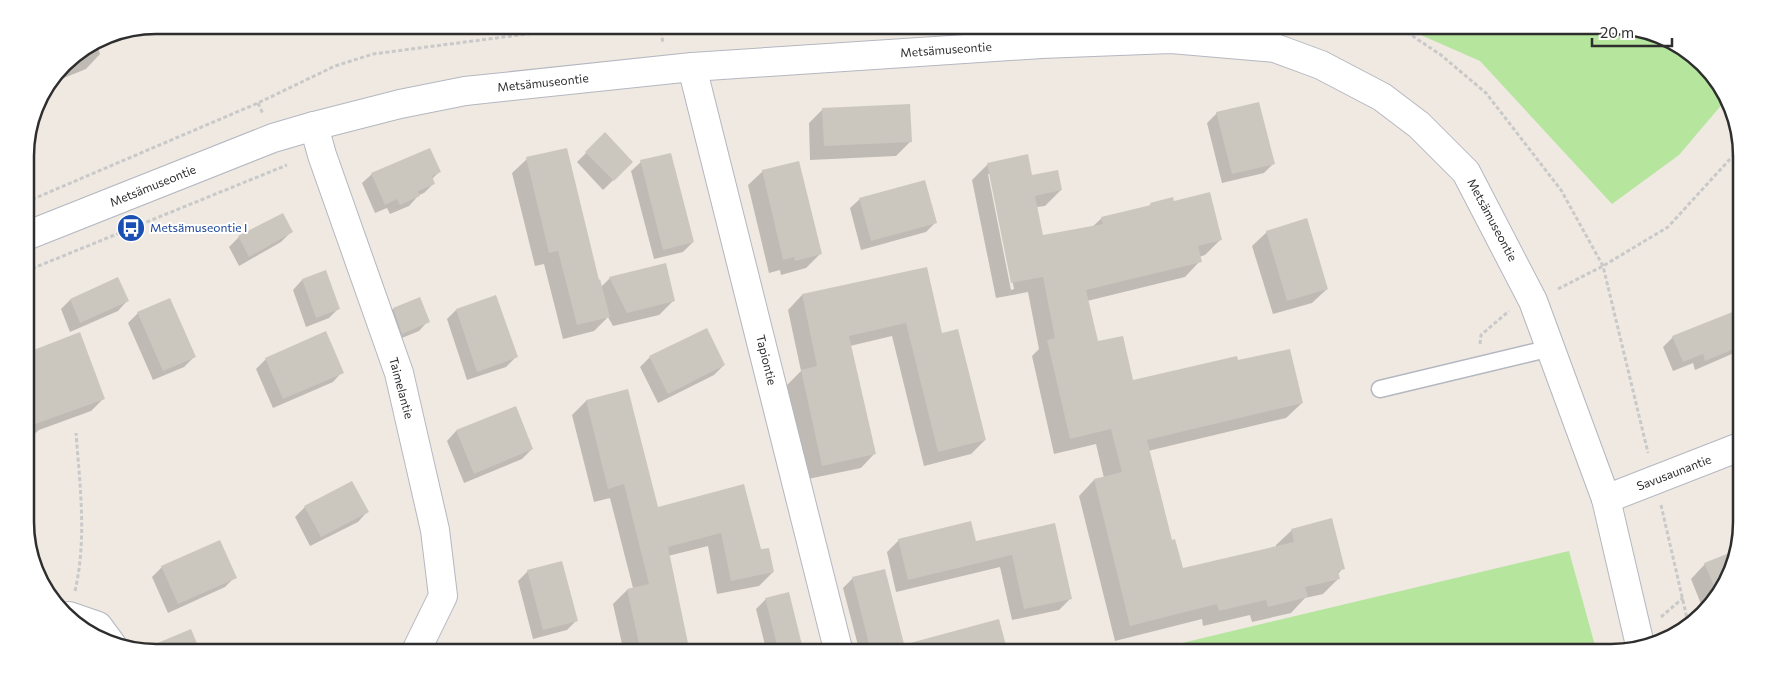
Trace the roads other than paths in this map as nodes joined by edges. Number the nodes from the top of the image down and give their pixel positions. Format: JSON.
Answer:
{"nodes":[{"id":1,"x":692,"y":67,"type":"junction"},
{"id":2,"x":314,"y":126,"type":"junction"},
{"id":3,"x":34,"y":233,"type":"edge"},
{"id":4,"x":1551,"y":348,"type":"junction"},
{"id":5,"x":1380,"y":389,"type":"dead end"},
{"id":6,"x":1733,"y":450,"type":"edge"},
{"id":7,"x":1606,"y":499,"type":"junction"},
{"id":8,"x":84,"y":621,"type":"edge"},
{"id":9,"x":103,"y":632,"type":"edge"},
{"id":10,"x":1639,"y":641,"type":"edge"},
{"id":11,"x":419,"y":644,"type":"edge"},
{"id":12,"x":837,"y":644,"type":"edge"}],
"edges":[{"from":1,"to":2,"type":"street","name":"Metsämuseontie"},
{"from":1,"to":4,"type":"street","name":"Metsämuseontie"},
{"from":1,"to":12,"type":"street","name":"Tapiontie"},
{"from":2,"to":3,"type":"street","name":"Metsämuseontie"},
{"from":2,"to":11,"type":"street","name":"Taimelantie"},
{"from":4,"to":5,"type":"lane"},
{"from":4,"to":7,"type":"street","name":"Metsämuseontie"},
{"from":6,"to":7,"type":"street","name":"Savusaunantie"},
{"from":7,"to":10,"type":"street","name":"Metsämuseontie"},
{"from":8,"to":9,"type":"street"}]}
